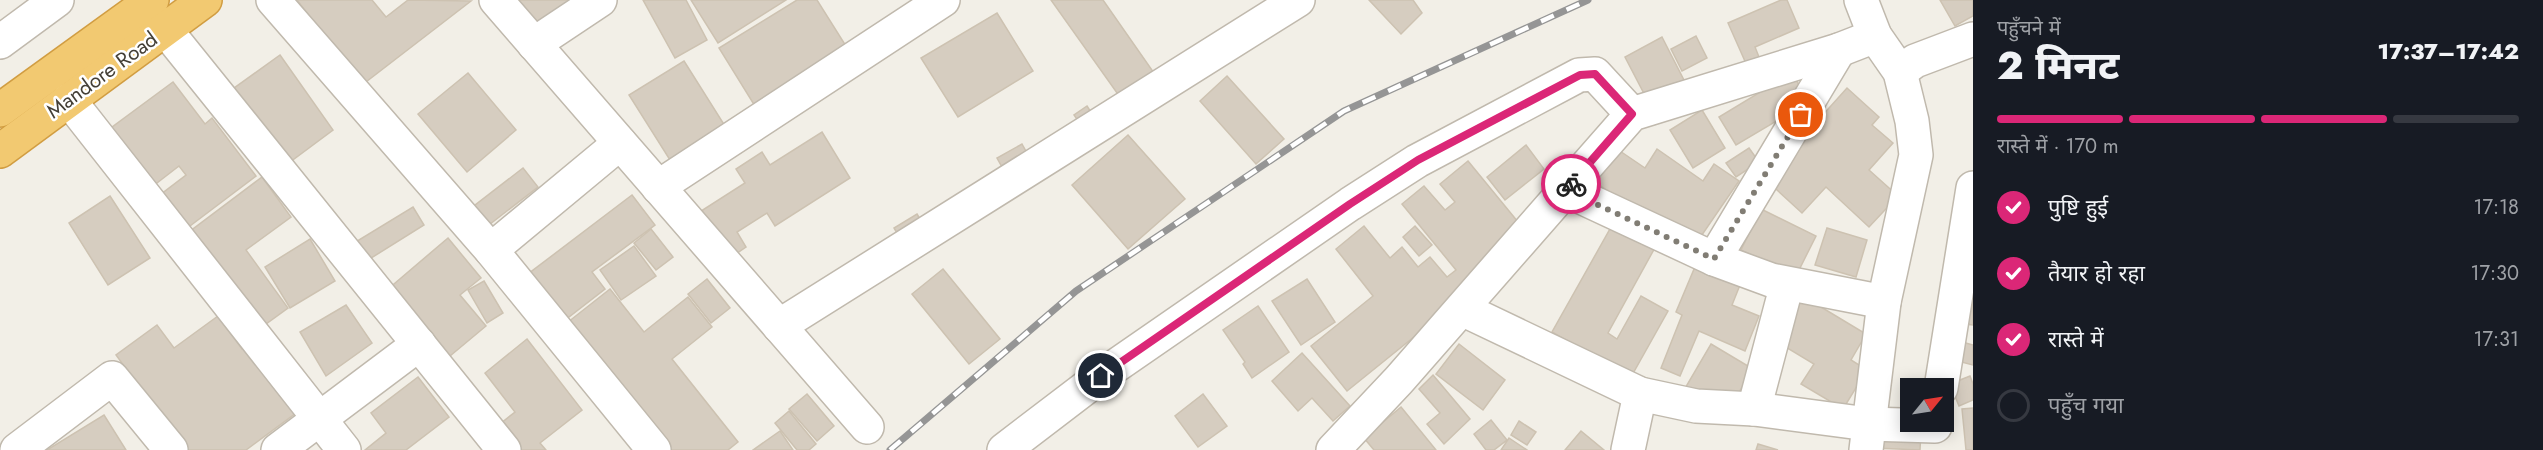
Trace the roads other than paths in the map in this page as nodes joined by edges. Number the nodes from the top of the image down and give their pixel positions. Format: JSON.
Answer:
{"nodes":[{"id":1,"x":57,"y":0,"type":"edge"},
{"id":2,"x":152,"y":0,"type":"edge"},
{"id":3,"x":205,"y":0,"type":"edge"},
{"id":4,"x":273,"y":0,"type":"edge"},
{"id":5,"x":496,"y":0,"type":"edge"},
{"id":6,"x":600,"y":0,"type":"edge"},
{"id":7,"x":944,"y":0,"type":"edge"},
{"id":8,"x":1298,"y":0,"type":"edge"},
{"id":9,"x":1861,"y":0,"type":"edge"},
{"id":10,"x":165,"y":30,"type":"junction"},
{"id":11,"x":1875,"y":36,"type":"junction"},
{"id":12,"x":1973,"y":39,"type":"edge"},
{"id":13,"x":0,"y":42,"type":"edge"},
{"id":14,"x":534,"y":44,"type":"junction"},
{"id":15,"x":1839,"y":50,"type":"junction"},
{"id":16,"x":1908,"y":67,"type":"junction"},
{"id":17,"x":69,"y":100,"type":"junction"},
{"id":18,"x":0,"y":110,"type":"edge"},
{"id":19,"x":1632,"y":114,"type":"junction"},
{"id":20,"x":620,"y":143,"type":"junction"},
{"id":21,"x":0,"y":150,"type":"edge"},
{"id":22,"x":658,"y":187,"type":"junction"},
{"id":23,"x":1973,"y":188,"type":"edge"},
{"id":24,"x":1566,"y":190,"type":"junction"},
{"id":25,"x":491,"y":250,"type":"junction"},
{"id":26,"x":1714,"y":259,"type":"junction"},
{"id":27,"x":1787,"y":284,"type":"junction"},
{"id":28,"x":1884,"y":302,"type":"junction"},
{"id":29,"x":1462,"y":309,"type":"junction"},
{"id":30,"x":779,"y":326,"type":"junction"},
{"id":31,"x":419,"y":344,"type":"junction"},
{"id":32,"x":1943,"y":378,"type":"edge"},
{"id":33,"x":1640,"y":394,"type":"junction"},
{"id":34,"x":1754,"y":409,"type":"junction"},
{"id":35,"x":320,"y":418,"type":"junction"},
{"id":36,"x":867,"y":427,"type":"dead end"},
{"id":37,"x":1937,"y":432,"type":"edge"},
{"id":38,"x":1873,"y":433,"type":"edge"},
{"id":39,"x":1020,"y":445,"type":"edge"},
{"id":40,"x":18,"y":450,"type":"edge"},
{"id":41,"x":171,"y":450,"type":"edge"},
{"id":42,"x":278,"y":450,"type":"edge"},
{"id":43,"x":344,"y":450,"type":"edge"},
{"id":44,"x":504,"y":450,"type":"edge"},
{"id":45,"x":654,"y":450,"type":"edge"},
{"id":46,"x":1333,"y":450,"type":"edge"},
{"id":47,"x":1628,"y":450,"type":"edge"}],
"edges":[{"from":1,"to":13,"type":"street"},
{"from":2,"to":18,"type":"highway","name":"Mandore Road"},
{"from":3,"to":10,"type":"highway","name":"Mandore Road"},
{"from":4,"to":25,"type":"street"},
{"from":5,"to":14,"type":"street"},
{"from":6,"to":14,"type":"street"},
{"from":7,"to":22,"type":"street"},
{"from":8,"to":30,"type":"street"},
{"from":9,"to":11,"type":"street"},
{"from":10,"to":17,"type":"highway","name":"Mandore Road"},
{"from":10,"to":31,"type":"street"},
{"from":11,"to":15,"type":"street"},
{"from":11,"to":16,"type":"street"},
{"from":12,"to":16,"type":"street"},
{"from":14,"to":20,"type":"street"},
{"from":15,"to":19,"type":"street"},
{"from":15,"to":26,"type":"street"},
{"from":16,"to":28,"type":"street"},
{"from":17,"to":21,"type":"highway","name":"Mandore Road"},
{"from":17,"to":35,"type":"street"},
{"from":19,"to":24,"type":"street"},
{"from":19,"to":39,"type":"street"},
{"from":20,"to":22,"type":"street"},
{"from":20,"to":25,"type":"street"},
{"from":22,"to":30,"type":"street"},
{"from":23,"to":32,"type":"street"},
{"from":24,"to":26,"type":"street"},
{"from":24,"to":29,"type":"street"},
{"from":25,"to":45,"type":"street"},
{"from":26,"to":27,"type":"street"},
{"from":27,"to":28,"type":"street"},
{"from":27,"to":34,"type":"street"},
{"from":28,"to":38,"type":"street"},
{"from":29,"to":33,"type":"street"},
{"from":29,"to":46,"type":"street"},
{"from":30,"to":36,"type":"street"},
{"from":31,"to":35,"type":"street"},
{"from":31,"to":44,"type":"street"},
{"from":33,"to":34,"type":"street"},
{"from":33,"to":47,"type":"street"},
{"from":34,"to":38,"type":"street"},
{"from":35,"to":42,"type":"street"},
{"from":35,"to":43,"type":"street"},
{"from":37,"to":38,"type":"street"},
{"from":40,"to":41,"type":"street"}]}
